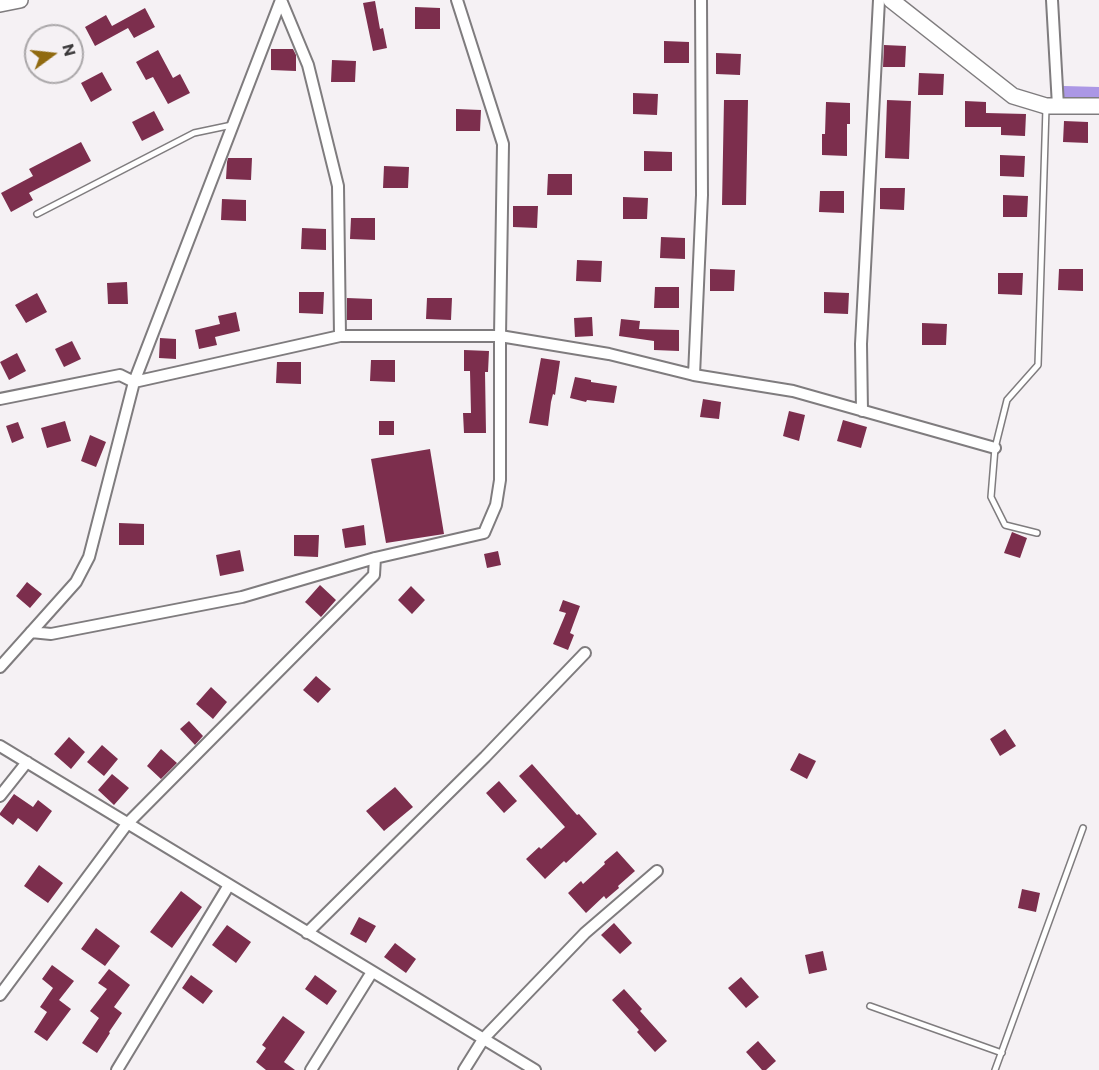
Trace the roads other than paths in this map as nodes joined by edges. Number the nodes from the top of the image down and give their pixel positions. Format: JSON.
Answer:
{"nodes":[{"id":1,"x":20,"y":0,"type":"edge"},
{"id":2,"x":281,"y":0,"type":"edge"},
{"id":3,"x":457,"y":0,"type":"edge"},
{"id":4,"x":701,"y":0,"type":"edge"},
{"id":5,"x":879,"y":0,"type":"edge"},
{"id":6,"x":891,"y":0,"type":"edge"},
{"id":7,"x":1052,"y":0,"type":"edge"},
{"id":8,"x":0,"y":4,"type":"edge"},
{"id":9,"x":1052,"y":106,"type":"junction"},
{"id":10,"x":1099,"y":106,"type":"edge"},
{"id":11,"x":233,"y":124,"type":"junction"},
{"id":12,"x":37,"y":214,"type":"dead end"},
{"id":13,"x":340,"y":336,"type":"junction"},
{"id":14,"x":500,"y":336,"type":"junction"},
{"id":15,"x":694,"y":375,"type":"junction"},
{"id":16,"x":134,"y":382,"type":"junction"},
{"id":17,"x":0,"y":399,"type":"edge"},
{"id":18,"x":862,"y":411,"type":"junction"},
{"id":19,"x":995,"y":448,"type":"junction"},
{"id":20,"x":1037,"y":533,"type":"dead end"},
{"id":21,"x":375,"y":558,"type":"junction"},
{"id":22,"x":31,"y":632,"type":"junction"},
{"id":23,"x":585,"y":654,"type":"dead end"},
{"id":24,"x":0,"y":667,"type":"edge"},
{"id":25,"x":0,"y":746,"type":"edge"},
{"id":26,"x":27,"y":762,"type":"junction"},
{"id":27,"x":0,"y":796,"type":"edge"},
{"id":28,"x":127,"y":824,"type":"junction"},
{"id":29,"x":1083,"y":828,"type":"dead end"},
{"id":30,"x":657,"y":871,"type":"dead end"},
{"id":31,"x":229,"y":885,"type":"junction"},
{"id":32,"x":307,"y":933,"type":"junction"},
{"id":33,"x":372,"y":972,"type":"junction"},
{"id":34,"x":0,"y":995,"type":"edge"},
{"id":35,"x":870,"y":1006,"type":"dead end"},
{"id":36,"x":484,"y":1038,"type":"junction"},
{"id":37,"x":1002,"y":1053,"type":"junction"},
{"id":38,"x":117,"y":1070,"type":"edge"},
{"id":39,"x":311,"y":1070,"type":"edge"},
{"id":40,"x":464,"y":1070,"type":"edge"},
{"id":41,"x":535,"y":1070,"type":"edge"},
{"id":42,"x":995,"y":1070,"type":"edge"}],
"edges":[{"from":1,"to":8,"type":"street"},
{"from":2,"to":11,"type":"street"},
{"from":2,"to":13,"type":"street"},
{"from":3,"to":14,"type":"street"},
{"from":4,"to":15,"type":"street"},
{"from":5,"to":18,"type":"street"},
{"from":6,"to":9,"type":"street"},
{"from":7,"to":9,"type":"street"},
{"from":9,"to":10,"type":"street"},
{"from":9,"to":19,"type":"lane"},
{"from":11,"to":12,"type":"lane"},
{"from":11,"to":16,"type":"street"},
{"from":13,"to":14,"type":"street"},
{"from":13,"to":16,"type":"street"},
{"from":14,"to":15,"type":"street"},
{"from":14,"to":21,"type":"street"},
{"from":15,"to":18,"type":"street"},
{"from":16,"to":17,"type":"street"},
{"from":16,"to":22,"type":"street"},
{"from":18,"to":19,"type":"street"},
{"from":19,"to":20,"type":"lane"},
{"from":21,"to":22,"type":"street"},
{"from":21,"to":28,"type":"street"},
{"from":22,"to":24,"type":"street"},
{"from":23,"to":32,"type":"street"},
{"from":25,"to":26,"type":"street"},
{"from":26,"to":27,"type":"street"},
{"from":26,"to":28,"type":"street"},
{"from":28,"to":31,"type":"street"},
{"from":28,"to":34,"type":"street"},
{"from":29,"to":37,"type":"lane"},
{"from":30,"to":36,"type":"street"},
{"from":31,"to":32,"type":"street"},
{"from":31,"to":38,"type":"street"},
{"from":32,"to":33,"type":"street"},
{"from":33,"to":36,"type":"street"},
{"from":33,"to":39,"type":"street"},
{"from":35,"to":37,"type":"lane"},
{"from":36,"to":40,"type":"street"},
{"from":36,"to":41,"type":"street"},
{"from":37,"to":42,"type":"lane"}]}
